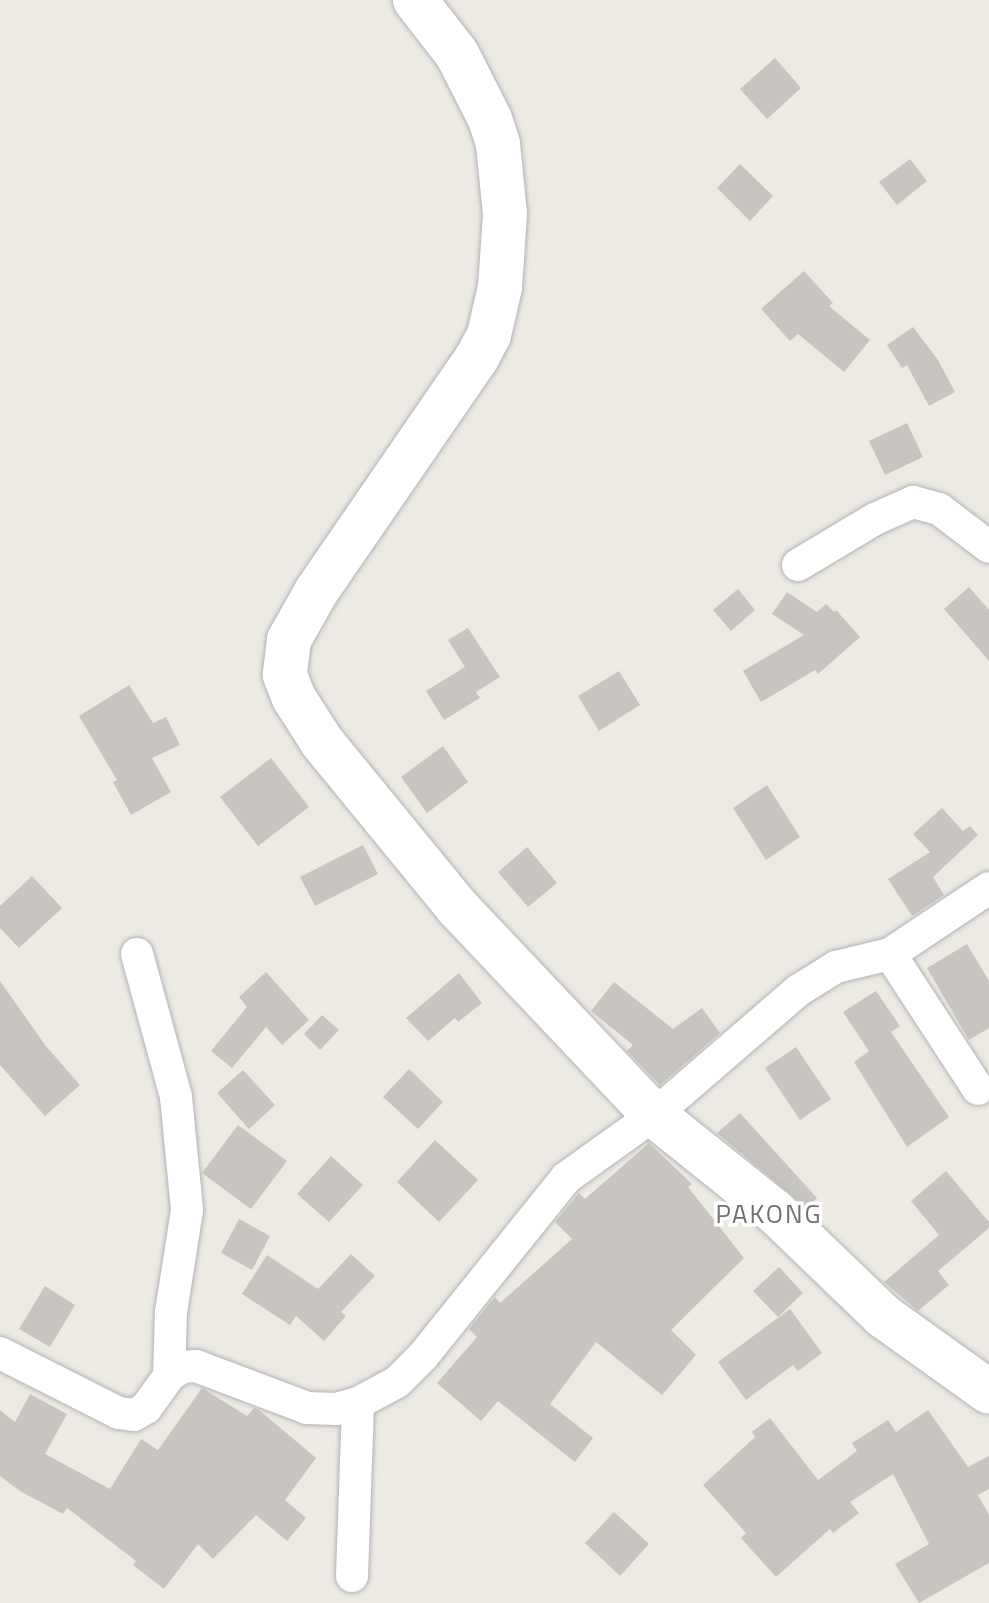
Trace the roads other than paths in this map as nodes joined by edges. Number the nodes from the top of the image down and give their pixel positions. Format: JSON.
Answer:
{"nodes":[{"id":1,"x":415,"y":0,"type":"edge"},
{"id":2,"x":989,"y":547,"type":"edge"},
{"id":3,"x":798,"y":565,"type":"dead end"},
{"id":4,"x":989,"y":888,"type":"edge"},
{"id":5,"x":137,"y":954,"type":"dead end"},
{"id":6,"x":890,"y":954,"type":"junction"},
{"id":7,"x":978,"y":1089,"type":"dead end"},
{"id":8,"x":654,"y":1115,"type":"junction"},
{"id":9,"x":0,"y":1353,"type":"edge"},
{"id":10,"x":169,"y":1376,"type":"junction"},
{"id":11,"x":989,"y":1392,"type":"edge"},
{"id":12,"x":358,"y":1403,"type":"junction"},
{"id":13,"x":352,"y":1576,"type":"dead end"}],
"edges":[{"from":1,"to":8,"type":"street"},
{"from":2,"to":3,"type":"street"},
{"from":4,"to":6,"type":"street"},
{"from":5,"to":10,"type":"street"},
{"from":6,"to":7,"type":"street"},
{"from":6,"to":8,"type":"street"},
{"from":8,"to":11,"type":"street"},
{"from":8,"to":12,"type":"street"},
{"from":9,"to":10,"type":"street"},
{"from":10,"to":12,"type":"street"},
{"from":12,"to":13,"type":"street"}]}
